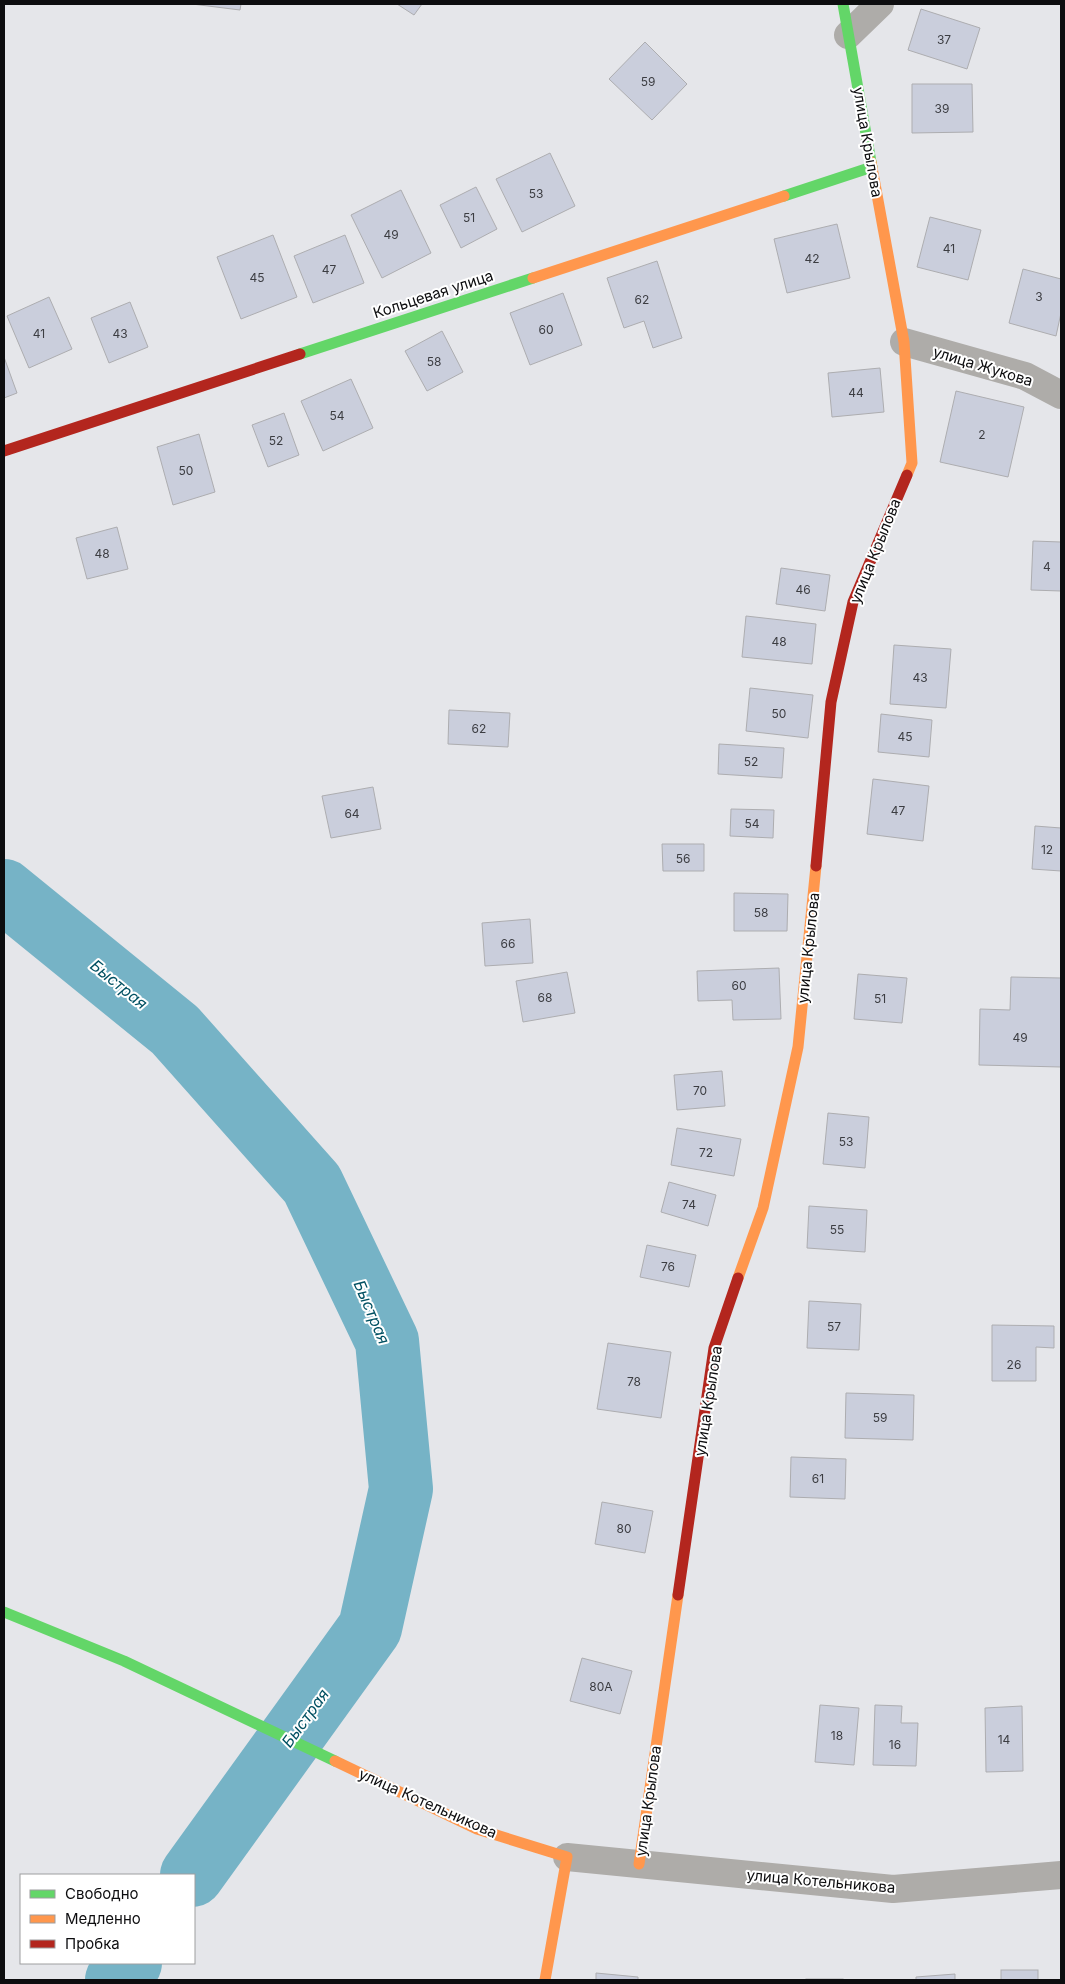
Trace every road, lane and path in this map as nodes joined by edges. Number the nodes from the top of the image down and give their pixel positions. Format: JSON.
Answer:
{"nodes":[{"id":1,"x":843,"y":4,"type":"edge"},
{"id":2,"x":880,"y":4,"type":"edge"},
{"id":3,"x":848,"y":35,"type":"junction"},
{"id":4,"x":872,"y":166,"type":"junction"},
{"id":5,"x":904,"y":342,"type":"junction"},
{"id":6,"x":1061,"y":395,"type":"edge"},
{"id":7,"x":4,"y":451,"type":"edge"},
{"id":8,"x":4,"y":1612,"type":"edge"},
{"id":9,"x":567,"y":1857,"type":"junction"},
{"id":10,"x":639,"y":1864,"type":"junction"},
{"id":11,"x":1061,"y":1875,"type":"edge"},
{"id":12,"x":545,"y":1980,"type":"edge"}],
"edges":[{"from":1,"to":3,"type":"street","name":"улица Крылова"},
{"from":2,"to":3,"type":"street"},
{"from":3,"to":4,"type":"street","name":"улица Крылова"},
{"from":4,"to":5,"type":"street","name":"улица Крылова"},
{"from":4,"to":7,"type":"street","name":"Кольцевая улица"},
{"from":5,"to":6,"type":"street","name":"улица Жукова"},
{"from":5,"to":10,"type":"street","name":"улица Крылова"},
{"from":8,"to":9,"type":"street","name":"улица Котельникова"},
{"from":9,"to":10,"type":"street","name":"улица Котельникова"},
{"from":9,"to":12,"type":"street"},
{"from":10,"to":11,"type":"street","name":"улица Котельникова"}]}
